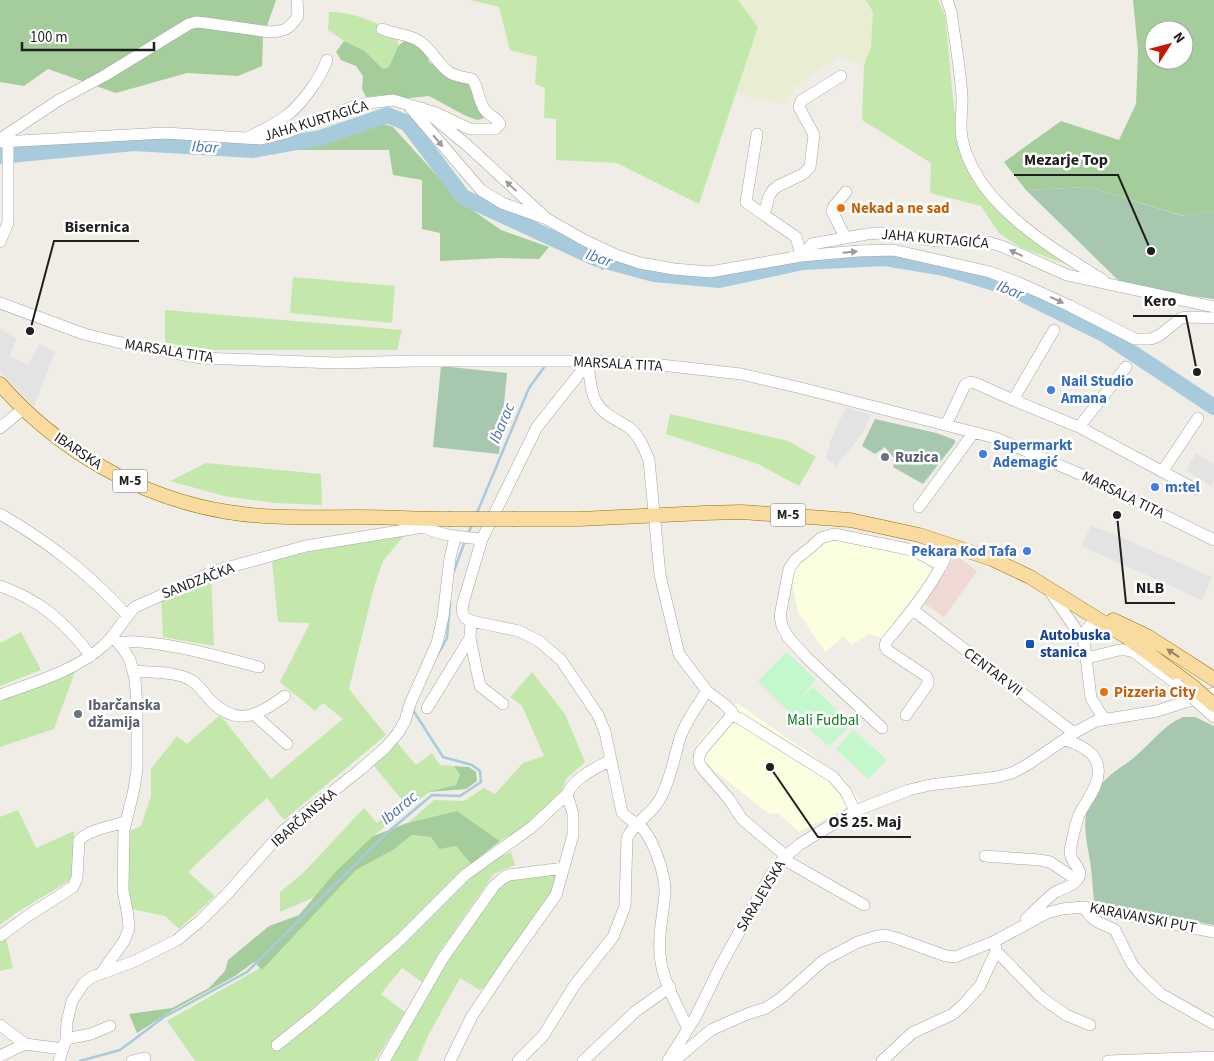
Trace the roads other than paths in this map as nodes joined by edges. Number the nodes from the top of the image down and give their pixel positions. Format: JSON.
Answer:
{"nodes":[{"id":1,"x":297,"y":0,"type":"edge"},
{"id":2,"x":947,"y":0,"type":"edge"},
{"id":3,"x":382,"y":29,"type":"dead end"},
{"id":4,"x":327,"y":60,"type":"dead end"},
{"id":5,"x":840,"y":76,"type":"dead end"},
{"id":6,"x":407,"y":104,"type":"junction"},
{"id":7,"x":422,"y":108,"type":"junction"},
{"id":8,"x":757,"y":134,"type":"dead end"},
{"id":9,"x":247,"y":138,"type":"junction"},
{"id":10,"x":4,"y":144,"type":"edge"},
{"id":11,"x":846,"y":192,"type":"dead end"},
{"id":12,"x":764,"y":216,"type":"junction"},
{"id":13,"x":547,"y":219,"type":"junction"},
{"id":14,"x":845,"y":237,"type":"junction"},
{"id":15,"x":0,"y":242,"type":"edge"},
{"id":16,"x":801,"y":256,"type":"junction"},
{"id":17,"x":1112,"y":285,"type":"junction"},
{"id":18,"x":0,"y":303,"type":"edge"},
{"id":19,"x":1214,"y":307,"type":"edge"},
{"id":20,"x":1214,"y":318,"type":"edge"},
{"id":21,"x":1054,"y":330,"type":"dead end"},
{"id":22,"x":588,"y":361,"type":"junction"},
{"id":23,"x":1126,"y":367,"type":"dead end"},
{"id":24,"x":0,"y":384,"type":"edge"},
{"id":25,"x":1012,"y":400,"type":"junction"},
{"id":26,"x":23,"y":410,"type":"junction"},
{"id":27,"x":1198,"y":418,"type":"dead end"},
{"id":28,"x":946,"y":425,"type":"junction"},
{"id":29,"x":1079,"y":427,"type":"junction"},
{"id":30,"x":0,"y":428,"type":"edge"},
{"id":31,"x":974,"y":432,"type":"junction"},
{"id":32,"x":1162,"y":472,"type":"junction"},
{"id":33,"x":1195,"y":489,"type":"dead end"},
{"id":34,"x":920,"y":507,"type":"dead end"},
{"id":35,"x":0,"y":514,"type":"edge"},
{"id":36,"x":653,"y":515,"type":"junction"},
{"id":37,"x":424,"y":523,"type":"junction"},
{"id":38,"x":468,"y":538,"type":"junction"},
{"id":39,"x":1214,"y":540,"type":"edge"},
{"id":40,"x":951,"y":545,"type":"junction"},
{"id":41,"x":942,"y":566,"type":"junction"},
{"id":42,"x":0,"y":586,"type":"edge"},
{"id":43,"x":1048,"y":588,"type":"junction"},
{"id":44,"x":913,"y":610,"type":"junction"},
{"id":45,"x":127,"y":615,"type":"junction"},
{"id":46,"x":1097,"y":618,"type":"junction"},
{"id":47,"x":471,"y":622,"type":"junction"},
{"id":48,"x":470,"y":638,"type":"junction"},
{"id":49,"x":116,"y":640,"type":"junction"},
{"id":50,"x":1084,"y":641,"type":"junction"},
{"id":51,"x":91,"y":656,"type":"junction"},
{"id":52,"x":1087,"y":658,"type":"junction"},
{"id":53,"x":259,"y":668,"type":"dead end"},
{"id":54,"x":134,"y":672,"type":"junction"},
{"id":55,"x":1214,"y":679,"type":"edge"},
{"id":56,"x":1184,"y":685,"type":"junction"},
{"id":57,"x":707,"y":691,"type":"junction"},
{"id":58,"x":1214,"y":693,"type":"edge"},
{"id":59,"x":0,"y":695,"type":"edge"},
{"id":60,"x":285,"y":696,"type":"dead end"},
{"id":61,"x":503,"y":704,"type":"dead end"},
{"id":62,"x":427,"y":708,"type":"dead end"},
{"id":63,"x":1211,"y":711,"type":"edge"},
{"id":64,"x":255,"y":715,"type":"junction"},
{"id":65,"x":906,"y":715,"type":"dead end"},
{"id":66,"x":732,"y":716,"type":"junction"},
{"id":67,"x":1104,"y":719,"type":"junction"},
{"id":68,"x":882,"y":728,"type":"dead end"},
{"id":69,"x":1070,"y":736,"type":"junction"},
{"id":70,"x":287,"y":744,"type":"dead end"},
{"id":71,"x":611,"y":760,"type":"junction"},
{"id":72,"x":567,"y":794,"type":"junction"},
{"id":73,"x":856,"y":811,"type":"junction"},
{"id":74,"x":126,"y":822,"type":"junction"},
{"id":75,"x":637,"y":823,"type":"junction"},
{"id":76,"x":985,"y":856,"type":"dead end"},
{"id":77,"x":784,"y":857,"type":"junction"},
{"id":78,"x":564,"y":868,"type":"junction"},
{"id":79,"x":1077,"y":880,"type":"junction"},
{"id":80,"x":864,"y":905,"type":"dead end"},
{"id":81,"x":1083,"y":907,"type":"junction"},
{"id":82,"x":1015,"y":929,"type":"junction"},
{"id":83,"x":1214,"y":932,"type":"edge"},
{"id":84,"x":0,"y":936,"type":"edge"},
{"id":85,"x":996,"y":946,"type":"junction"},
{"id":86,"x":102,"y":972,"type":"junction"},
{"id":87,"x":670,"y":987,"type":"junction"},
{"id":88,"x":1214,"y":1024,"type":"edge"},
{"id":89,"x":0,"y":1025,"type":"edge"},
{"id":90,"x":1090,"y":1025,"type":"dead end"},
{"id":91,"x":110,"y":1026,"type":"dead end"},
{"id":92,"x":688,"y":1029,"type":"junction"},
{"id":93,"x":25,"y":1044,"type":"junction"},
{"id":94,"x":276,"y":1045,"type":"dead end"},
{"id":95,"x":63,"y":1051,"type":"edge"},
{"id":96,"x":0,"y":1056,"type":"edge"},
{"id":97,"x":1214,"y":1056,"type":"edge"},
{"id":98,"x":145,"y":1058,"type":"dead end"},
{"id":99,"x":1128,"y":1060,"type":"edge"},
{"id":100,"x":132,"y":1061,"type":"edge"},
{"id":101,"x":384,"y":1061,"type":"edge"},
{"id":102,"x":450,"y":1061,"type":"edge"},
{"id":103,"x":518,"y":1061,"type":"edge"},
{"id":104,"x":583,"y":1061,"type":"edge"},
{"id":105,"x":668,"y":1061,"type":"edge"},
{"id":106,"x":674,"y":1061,"type":"edge"},
{"id":107,"x":882,"y":1061,"type":"edge"},
{"id":108,"x":1108,"y":1061,"type":"edge"}],
"edges":[{"from":1,"to":10,"type":"street"},
{"from":2,"to":17,"type":"street"},
{"from":3,"to":7,"type":"street"},
{"from":4,"to":9,"type":"street"},
{"from":5,"to":12,"type":"street"},
{"from":6,"to":7,"type":"street"},
{"from":6,"to":9,"type":"street","name":"JAHA KURTAGIĆA"},
{"from":6,"to":13,"type":"street","name":"JAHA KURTAGIĆA","one_way":true},
{"from":13,"to":7,"type":"street","name":"JAHA KURTAGIĆA","one_way":true},
{"from":8,"to":12,"type":"street"},
{"from":9,"to":10,"type":"street","name":"JAHA KURTAGIĆA"},
{"from":10,"to":15,"type":"street"},
{"from":11,"to":14,"type":"street"},
{"from":12,"to":16,"type":"street"},
{"from":13,"to":16,"type":"street","name":"JAHA KURTAGIĆA"},
{"from":14,"to":16,"type":"street","name":"JAHA KURTAGIĆA"},
{"from":17,"to":14,"type":"street","name":"JAHA KURTAGIĆA","one_way":true},
{"from":16,"to":20,"type":"street","name":"JAHA KURTAGIĆA","one_way":true},
{"from":17,"to":19,"type":"street","name":"JAHA KURTAGIĆA"},
{"from":18,"to":22,"type":"street","name":"MARSALA TITA"},
{"from":21,"to":25,"type":"street"},
{"from":22,"to":28,"type":"street","name":"MARSALA TITA"},
{"from":22,"to":36,"type":"street"},
{"from":22,"to":38,"type":"street"},
{"from":23,"to":29,"type":"street"},
{"from":24,"to":26,"type":"main road","name":"IBARSKA","number":"M-5"},
{"from":25,"to":28,"type":"street"},
{"from":25,"to":29,"type":"street"},
{"from":26,"to":30,"type":"street"},
{"from":26,"to":37,"type":"main road","name":"IBARSKA","number":"M-5"},
{"from":27,"to":32,"type":"street"},
{"from":28,"to":31,"type":"street","name":"MARSALA TITA"},
{"from":29,"to":32,"type":"street"},
{"from":31,"to":34,"type":"street"},
{"from":31,"to":39,"type":"street","name":"MARSALA TITA"},
{"from":32,"to":33,"type":"street"},
{"from":35,"to":45,"type":"street"},
{"from":36,"to":37,"type":"main road","number":"M-5","bridge":true},
{"from":36,"to":40,"type":"main road","number":"M-5"},
{"from":36,"to":57,"type":"street"},
{"from":37,"to":38,"type":"street"},
{"from":37,"to":45,"type":"street","name":"SANDZAČKA"},
{"from":38,"to":47,"type":"street"},
{"from":38,"to":86,"type":"street","name":"IBARČANSKA"},
{"from":40,"to":41,"type":"street"},
{"from":40,"to":43,"type":"main road","number":"M-5"},
{"from":41,"to":44,"type":"street"},
{"from":41,"to":68,"type":"street"},
{"from":42,"to":51,"type":"street"},
{"from":43,"to":46,"type":"main road","number":"M-5"},
{"from":43,"to":50,"type":"street"},
{"from":44,"to":65,"type":"street"},
{"from":44,"to":69,"type":"street","name":"CENTAR VII"},
{"from":45,"to":49,"type":"street","name":"SANDZAČKA"},
{"from":46,"to":50,"type":"street"},
{"from":55,"to":46,"type":"main road","one_way":true},
{"from":46,"to":56,"type":"main road","number":"M-5"},
{"from":47,"to":48,"type":"street"},
{"from":47,"to":71,"type":"street"},
{"from":48,"to":61,"type":"street"},
{"from":48,"to":62,"type":"street"},
{"from":49,"to":51,"type":"street","name":"SANDZAČKA"},
{"from":49,"to":53,"type":"street"},
{"from":49,"to":54,"type":"street"},
{"from":50,"to":52,"type":"street"},
{"from":51,"to":59,"type":"street","name":"SANDZAČKA"},
{"from":52,"to":56,"type":"street"},
{"from":52,"to":67,"type":"street"},
{"from":54,"to":64,"type":"street"},
{"from":54,"to":74,"type":"street"},
{"from":56,"to":63,"type":"main road","number":"M-5","bridge":true},
{"from":57,"to":66,"type":"street"},
{"from":57,"to":75,"type":"street"},
{"from":58,"to":67,"type":"street","name":"SARAJEVSKA"},
{"from":60,"to":64,"type":"street"},
{"from":64,"to":70,"type":"street"},
{"from":66,"to":73,"type":"street"},
{"from":66,"to":77,"type":"street"},
{"from":67,"to":69,"type":"street","name":"SARAJEVSKA"},
{"from":69,"to":73,"type":"street","name":"SARAJEVSKA"},
{"from":69,"to":79,"type":"street","name":"CENTAR VII"},
{"from":71,"to":72,"type":"street"},
{"from":71,"to":75,"type":"street"},
{"from":72,"to":78,"type":"street"},
{"from":72,"to":94,"type":"street"},
{"from":73,"to":77,"type":"street","name":"SARAJEVSKA"},
{"from":74,"to":84,"type":"street"},
{"from":74,"to":86,"type":"street"},
{"from":75,"to":87,"type":"street"},
{"from":75,"to":103,"type":"street"},
{"from":76,"to":79,"type":"street"},
{"from":77,"to":80,"type":"street"},
{"from":77,"to":92,"type":"street","name":"SARAJEVSKA"},
{"from":78,"to":101,"type":"street"},
{"from":78,"to":102,"type":"street"},
{"from":79,"to":82,"type":"street"},
{"from":81,"to":82,"type":"street","name":"KARAVANSKI PUT"},
{"from":81,"to":83,"type":"street","name":"KARAVANSKI PUT"},
{"from":81,"to":88,"type":"street"},
{"from":82,"to":85,"type":"street","name":"KARAVANSKI PUT"},
{"from":85,"to":90,"type":"street"},
{"from":85,"to":106,"type":"street","name":"KARAVANSKI PUT"},
{"from":85,"to":107,"type":"street"},
{"from":86,"to":95,"type":"street","name":"IBARČANSKA"},
{"from":87,"to":92,"type":"street"},
{"from":87,"to":104,"type":"street"},
{"from":89,"to":93,"type":"street"},
{"from":91,"to":95,"type":"street"},
{"from":92,"to":105,"type":"street","name":"SARAJEVSKA"},
{"from":93,"to":95,"type":"street"},
{"from":93,"to":96,"type":"street"},
{"from":97,"to":99,"type":"street"},
{"from":98,"to":100,"type":"street"},
{"from":99,"to":108,"type":"street"}]}
